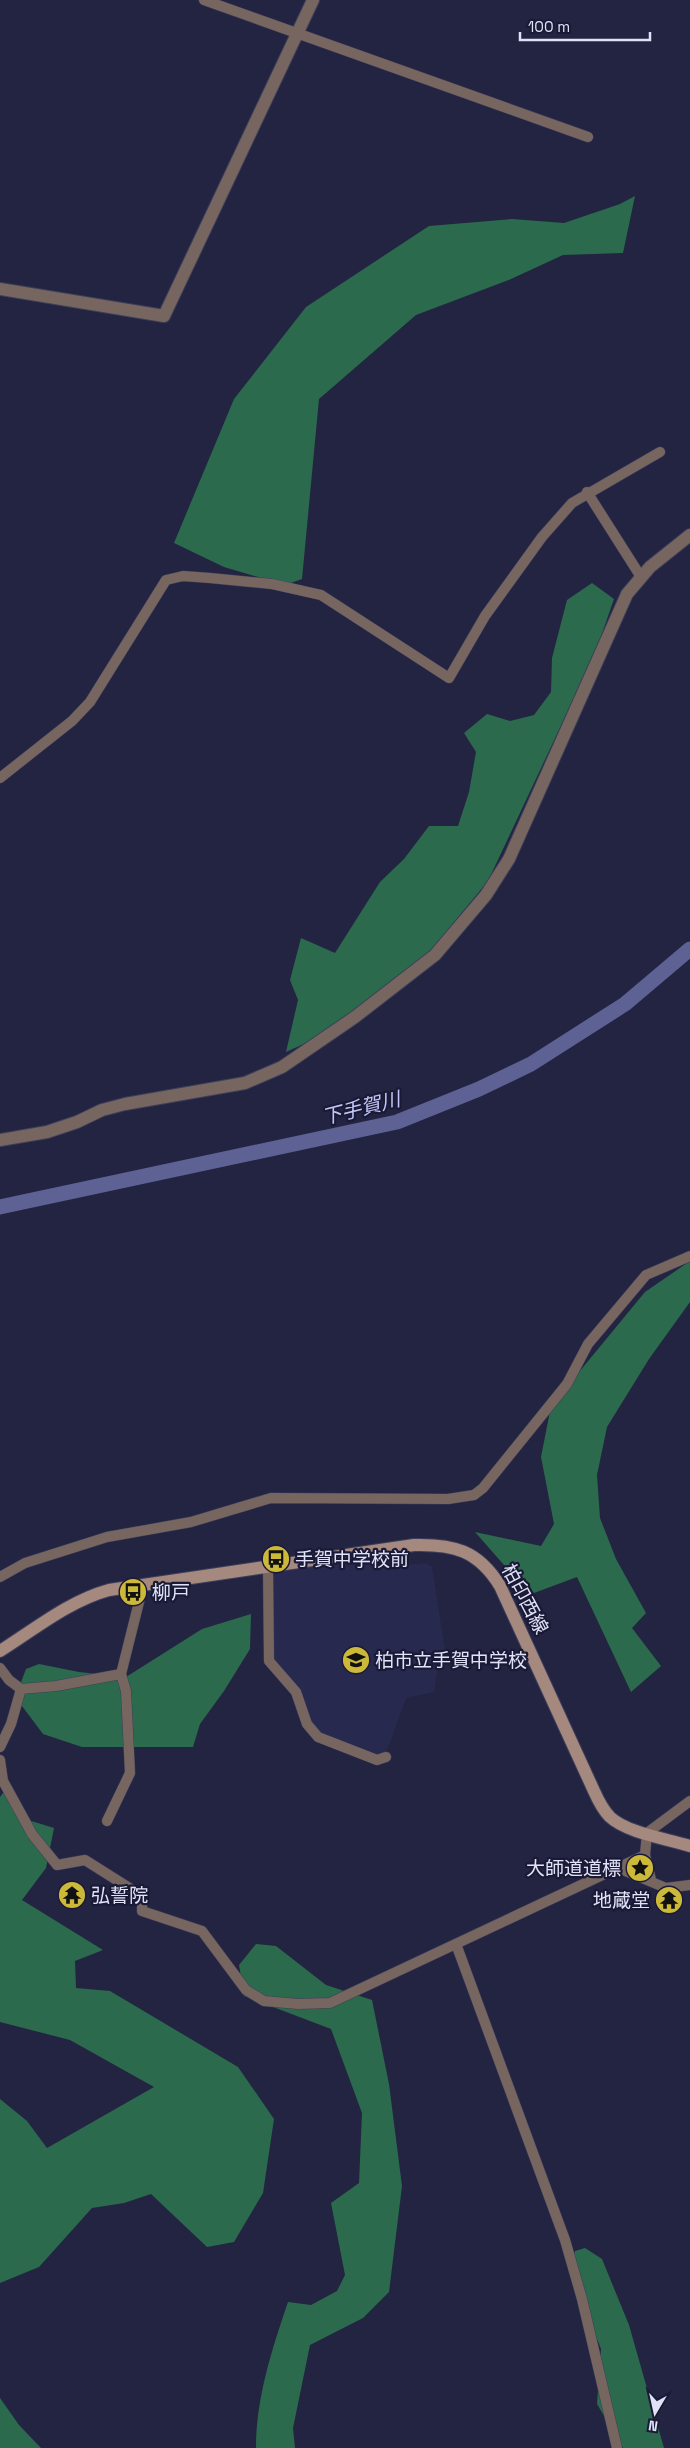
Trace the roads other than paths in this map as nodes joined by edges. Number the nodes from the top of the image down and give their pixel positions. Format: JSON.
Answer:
{"nodes":[{"id":1,"x":204,"y":0,"type":"edge"},
{"id":2,"x":313,"y":0,"type":"edge"},
{"id":3,"x":299,"y":33,"type":"junction"},
{"id":4,"x":588,"y":137,"type":"dead end"},
{"id":5,"x":0,"y":289,"type":"edge"},
{"id":6,"x":660,"y":452,"type":"dead end"},
{"id":7,"x":587,"y":492,"type":"junction"},
{"id":8,"x":690,"y":535,"type":"edge"},
{"id":9,"x":641,"y":577,"type":"junction"},
{"id":10,"x":0,"y":778,"type":"edge"},
{"id":11,"x":0,"y":1140,"type":"edge"},
{"id":12,"x":690,"y":1256,"type":"edge"},
{"id":13,"x":268,"y":1566,"type":"junction"},
{"id":14,"x":0,"y":1577,"type":"edge"},
{"id":15,"x":141,"y":1585,"type":"junction"},
{"id":16,"x":0,"y":1652,"type":"edge"},
{"id":17,"x":0,"y":1668,"type":"edge"},
{"id":18,"x":122,"y":1674,"type":"junction"},
{"id":19,"x":20,"y":1689,"type":"junction"},
{"id":20,"x":0,"y":1747,"type":"edge"},
{"id":21,"x":386,"y":1757,"type":"dead end"},
{"id":22,"x":0,"y":1760,"type":"edge"},
{"id":23,"x":690,"y":1801,"type":"edge"},
{"id":24,"x":107,"y":1822,"type":"dead end"},
{"id":25,"x":646,"y":1833,"type":"junction"},
{"id":26,"x":690,"y":1846,"type":"edge"},
{"id":27,"x":645,"y":1855,"type":"junction"},
{"id":28,"x":618,"y":1868,"type":"junction"},
{"id":29,"x":651,"y":1880,"type":"junction"},
{"id":30,"x":690,"y":1885,"type":"edge"},
{"id":31,"x":456,"y":1944,"type":"junction"},
{"id":32,"x":617,"y":2448,"type":"edge"}],
"edges":[{"from":1,"to":3,"type":"street"},
{"from":2,"to":3,"type":"street"},
{"from":3,"to":4,"type":"street"},
{"from":3,"to":5,"type":"street"},
{"from":6,"to":7,"type":"street"},
{"from":7,"to":9,"type":"street"},
{"from":7,"to":10,"type":"street"},
{"from":8,"to":9,"type":"street"},
{"from":9,"to":11,"type":"street"},
{"from":12,"to":14,"type":"street"},
{"from":13,"to":15,"type":"main road","name":"柏印西線"},
{"from":13,"to":21,"type":"street"},
{"from":13,"to":25,"type":"main road","name":"柏印西線"},
{"from":15,"to":16,"type":"main road","name":"柏印西線"},
{"from":15,"to":18,"type":"street"},
{"from":17,"to":19,"type":"street"},
{"from":18,"to":19,"type":"street"},
{"from":18,"to":24,"type":"street"},
{"from":19,"to":20,"type":"street"},
{"from":22,"to":31,"type":"street"},
{"from":23,"to":25,"type":"street"},
{"from":25,"to":26,"type":"main road","name":"柏印西線"},
{"from":25,"to":27,"type":"street"},
{"from":27,"to":28,"type":"street"},
{"from":27,"to":29,"type":"street"},
{"from":28,"to":29,"type":"street"},
{"from":28,"to":31,"type":"street"},
{"from":29,"to":30,"type":"street"},
{"from":31,"to":32,"type":"street"}]}
